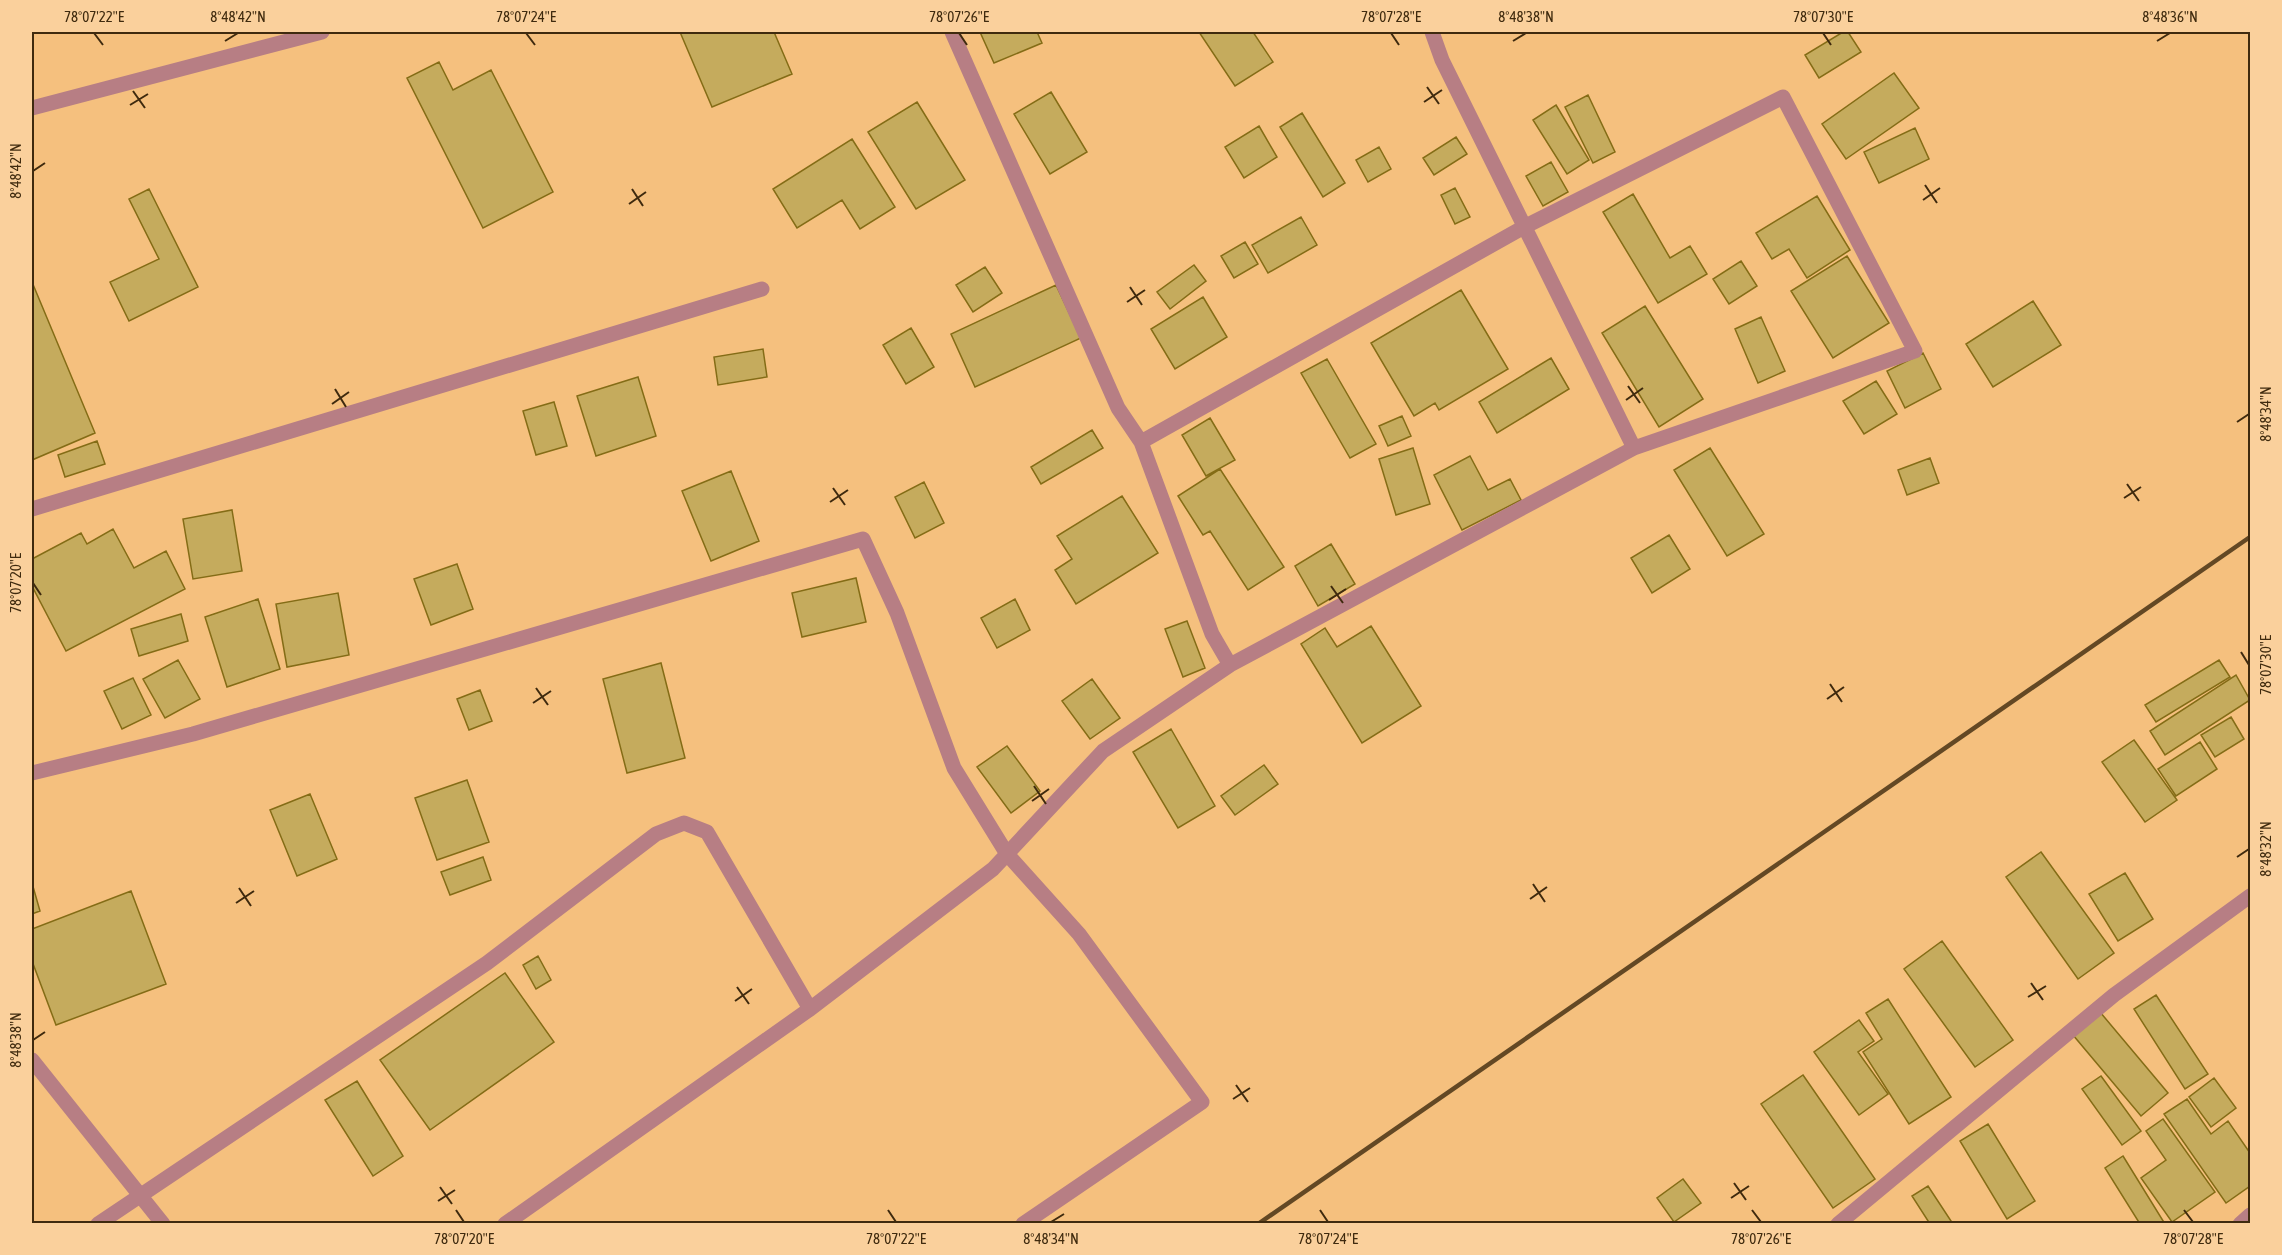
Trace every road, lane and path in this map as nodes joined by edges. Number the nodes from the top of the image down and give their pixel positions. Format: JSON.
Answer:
{"nodes":[{"id":1,"x":322,"y":32,"type":"edge"},
{"id":2,"x":952,"y":32,"type":"edge"},
{"id":3,"x":1432,"y":32,"type":"edge"},
{"id":4,"x":32,"y":108,"type":"edge"},
{"id":5,"x":1524,"y":227,"type":"junction"},
{"id":6,"x":762,"y":289,"type":"dead end"},
{"id":7,"x":1141,"y":442,"type":"junction"},
{"id":8,"x":1634,"y":448,"type":"junction"},
{"id":9,"x":32,"y":508,"type":"edge"},
{"id":10,"x":1230,"y":665,"type":"junction"},
{"id":11,"x":32,"y":773,"type":"edge"},
{"id":12,"x":1007,"y":854,"type":"junction"},
{"id":13,"x":2250,"y":896,"type":"edge"},
{"id":14,"x":810,"y":1009,"type":"junction"},
{"id":15,"x":32,"y":1060,"type":"edge"},
{"id":16,"x":140,"y":1195,"type":"junction"},
{"id":17,"x":2250,"y":1215,"type":"edge"},
{"id":18,"x":98,"y":1224,"type":"edge"},
{"id":19,"x":163,"y":1224,"type":"edge"},
{"id":20,"x":506,"y":1224,"type":"edge"},
{"id":21,"x":1023,"y":1224,"type":"edge"},
{"id":22,"x":1838,"y":1224,"type":"edge"},
{"id":23,"x":2240,"y":1224,"type":"edge"}],
"edges":[{"from":1,"to":4,"type":"street"},
{"from":2,"to":7,"type":"street"},
{"from":3,"to":5,"type":"street"},
{"from":5,"to":7,"type":"street"},
{"from":5,"to":8,"type":"street"},
{"from":5,"to":8,"type":"street"},
{"from":6,"to":9,"type":"street"},
{"from":7,"to":10,"type":"street"},
{"from":8,"to":10,"type":"street"},
{"from":10,"to":12,"type":"street"},
{"from":11,"to":12,"type":"street"},
{"from":12,"to":14,"type":"street"},
{"from":12,"to":21,"type":"street"},
{"from":13,"to":22,"type":"street"},
{"from":14,"to":16,"type":"street"},
{"from":14,"to":20,"type":"street"},
{"from":15,"to":16,"type":"street"},
{"from":16,"to":18,"type":"street"},
{"from":16,"to":19,"type":"street"},
{"from":17,"to":23,"type":"street"}]}
